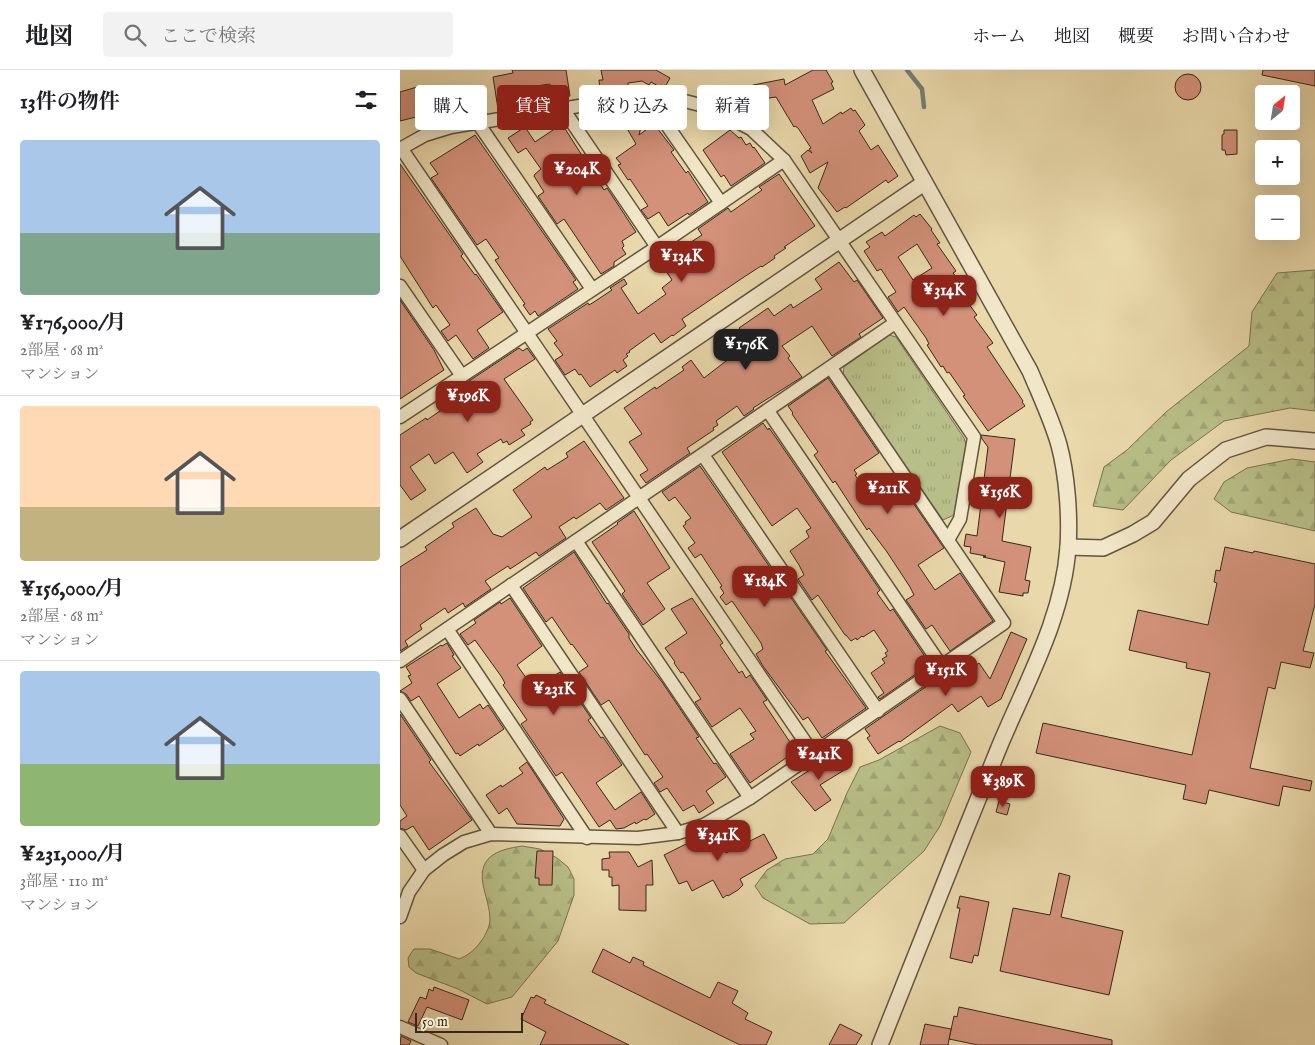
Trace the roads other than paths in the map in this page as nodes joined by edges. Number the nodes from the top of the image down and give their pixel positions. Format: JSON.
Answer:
{"nodes":[{"id":1,"x":862,"y":70,"type":"edge"},
{"id":2,"x":687,"y":102,"type":"edge"},
{"id":3,"x":569,"y":119,"type":"edge"},
{"id":4,"x":441,"y":130,"type":"edge"},
{"id":5,"x":483,"y":130,"type":"edge"},
{"id":6,"x":671,"y":130,"type":"edge"},
{"id":7,"x":401,"y":149,"type":"edge"},
{"id":8,"x":784,"y":160,"type":"junction"},
{"id":9,"x":924,"y":183,"type":"junction"},
{"id":10,"x":721,"y":202,"type":"junction"},
{"id":11,"x":839,"y":241,"type":"junction"},
{"id":12,"x":657,"y":247,"type":"junction"},
{"id":13,"x":400,"y":286,"type":"edge"},
{"id":14,"x":592,"y":289,"type":"junction"},
{"id":15,"x":895,"y":323,"type":"junction"},
{"id":16,"x":528,"y":332,"type":"junction"},
{"id":17,"x":831,"y":368,"type":"junction"},
{"id":18,"x":462,"y":376,"type":"junction"},
{"id":19,"x":768,"y":411,"type":"junction"},
{"id":20,"x":583,"y":416,"type":"junction"},
{"id":21,"x":400,"y":418,"type":"edge"},
{"id":22,"x":1315,"y":441,"type":"edge"},
{"id":23,"x":703,"y":455,"type":"junction"},
{"id":24,"x":639,"y":498,"type":"junction"},
{"id":25,"x":400,"y":539,"type":"edge"},
{"id":26,"x":948,"y":540,"type":"junction"},
{"id":27,"x":576,"y":541,"type":"junction"},
{"id":28,"x":1068,"y":547,"type":"junction"},
{"id":29,"x":511,"y":585,"type":"junction"},
{"id":30,"x":447,"y":629,"type":"junction"},
{"id":31,"x":400,"y":661,"type":"edge"},
{"id":32,"x":942,"y":667,"type":"junction"},
{"id":33,"x":400,"y":699,"type":"edge"},
{"id":34,"x":878,"y":711,"type":"junction"},
{"id":35,"x":814,"y":755,"type":"junction"},
{"id":36,"x":750,"y":798,"type":"junction"},
{"id":37,"x":678,"y":833,"type":"junction"},
{"id":38,"x":491,"y":834,"type":"junction"},
{"id":39,"x":400,"y":836,"type":"edge"},
{"id":40,"x":586,"y":838,"type":"junction"},
{"id":41,"x":424,"y":870,"type":"junction"},
{"id":42,"x":400,"y":917,"type":"edge"},
{"id":43,"x":400,"y":1027,"type":"edge"},
{"id":44,"x":441,"y":1045,"type":"edge"},
{"id":45,"x":880,"y":1045,"type":"edge"}],
"edges":[{"from":1,"to":9,"type":"street"},
{"from":2,"to":8,"type":"street"},
{"from":3,"to":12,"type":"street"},
{"from":4,"to":7,"type":"street"},
{"from":5,"to":14,"type":"street"},
{"from":6,"to":10,"type":"street"},
{"from":7,"to":16,"type":"street"},
{"from":8,"to":10,"type":"street"},
{"from":8,"to":11,"type":"street"},
{"from":9,"to":11,"type":"street"},
{"from":9,"to":28,"type":"street"},
{"from":10,"to":12,"type":"street"},
{"from":11,"to":15,"type":"street"},
{"from":11,"to":20,"type":"street"},
{"from":12,"to":14,"type":"street"},
{"from":13,"to":18,"type":"street"},
{"from":14,"to":16,"type":"street"},
{"from":15,"to":17,"type":"street"},
{"from":15,"to":26,"type":"street"},
{"from":16,"to":18,"type":"street"},
{"from":16,"to":20,"type":"street"},
{"from":17,"to":19,"type":"street"},
{"from":17,"to":26,"type":"street"},
{"from":18,"to":21,"type":"street"},
{"from":19,"to":23,"type":"street"},
{"from":19,"to":32,"type":"street"},
{"from":20,"to":24,"type":"street"},
{"from":20,"to":25,"type":"street"},
{"from":22,"to":28,"type":"street"},
{"from":23,"to":24,"type":"street"},
{"from":23,"to":34,"type":"street"},
{"from":24,"to":27,"type":"street"},
{"from":24,"to":35,"type":"street"},
{"from":26,"to":32,"type":"street"},
{"from":27,"to":29,"type":"street"},
{"from":27,"to":36,"type":"street"},
{"from":28,"to":45,"type":"street"},
{"from":29,"to":30,"type":"street"},
{"from":29,"to":37,"type":"street"},
{"from":30,"to":31,"type":"street"},
{"from":30,"to":40,"type":"street"},
{"from":32,"to":34,"type":"street"},
{"from":33,"to":38,"type":"street"},
{"from":34,"to":35,"type":"street"},
{"from":35,"to":36,"type":"street"},
{"from":36,"to":37,"type":"street"},
{"from":37,"to":40,"type":"street"},
{"from":38,"to":40,"type":"street"},
{"from":38,"to":41,"type":"street"},
{"from":39,"to":41,"type":"street"},
{"from":41,"to":42,"type":"street"},
{"from":43,"to":44,"type":"street"}]}
